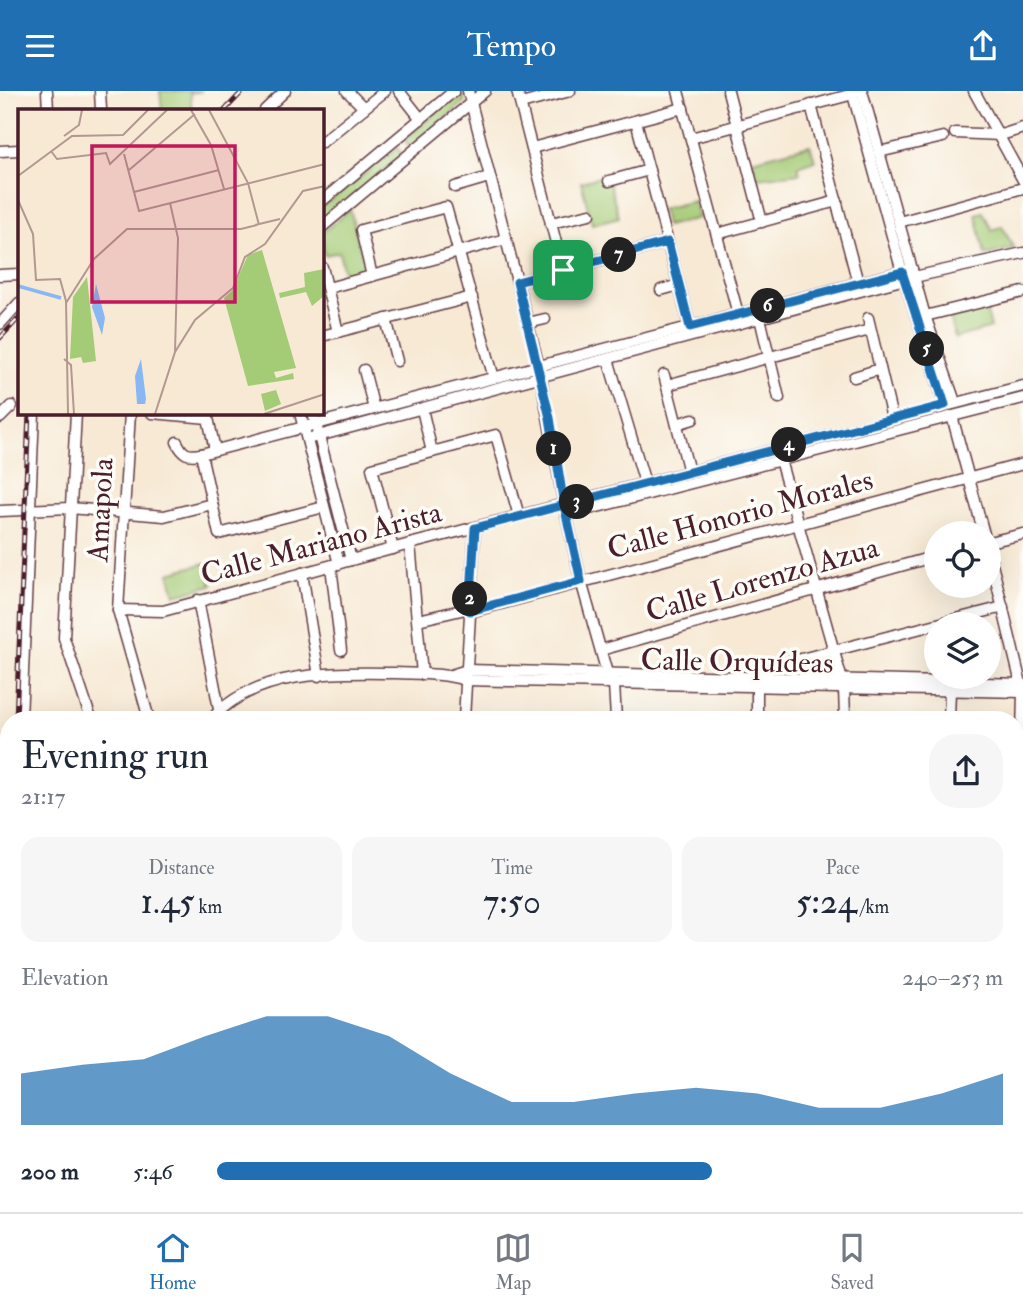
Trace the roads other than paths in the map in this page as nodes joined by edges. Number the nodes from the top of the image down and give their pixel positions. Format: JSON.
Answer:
{"nodes":[{"id":1,"x":47,"y":91,"type":"edge"},
{"id":2,"x":100,"y":91,"type":"edge"},
{"id":3,"x":285,"y":91,"type":"edge"},
{"id":4,"x":347,"y":91,"type":"edge"},
{"id":5,"x":385,"y":91,"type":"edge"},
{"id":6,"x":399,"y":91,"type":"edge"},
{"id":7,"x":454,"y":91,"type":"edge"},
{"id":8,"x":468,"y":91,"type":"edge"},
{"id":9,"x":485,"y":91,"type":"edge"},
{"id":10,"x":517,"y":91,"type":"edge"},
{"id":11,"x":570,"y":91,"type":"edge"},
{"id":12,"x":678,"y":91,"type":"edge"},
{"id":13,"x":728,"y":91,"type":"edge"},
{"id":14,"x":974,"y":91,"type":"edge"},
{"id":15,"x":859,"y":92,"type":"edge"},
{"id":16,"x":470,"y":104,"type":"junction"},
{"id":17,"x":521,"y":104,"type":"junction"},
{"id":18,"x":811,"y":105,"type":"junction"},
{"id":19,"x":363,"y":108,"type":"junction"},
{"id":20,"x":683,"y":108,"type":"junction"},
{"id":21,"x":48,"y":109,"type":"edge"},
{"id":22,"x":101,"y":109,"type":"edge"},
{"id":23,"x":266,"y":109,"type":"edge"},
{"id":24,"x":421,"y":119,"type":"junction"},
{"id":25,"x":636,"y":121,"type":"junction"},
{"id":26,"x":737,"y":126,"type":"junction"},
{"id":27,"x":1023,"y":128,"type":"edge"},
{"id":28,"x":955,"y":133,"type":"dead end"},
{"id":29,"x":1001,"y":135,"type":"junction"},
{"id":30,"x":943,"y":137,"type":"dead end"},
{"id":31,"x":398,"y":138,"type":"junction"},
{"id":32,"x":691,"y":138,"type":"junction"},
{"id":33,"x":324,"y":140,"type":"edge"},
{"id":34,"x":532,"y":148,"type":"junction"},
{"id":35,"x":18,"y":150,"type":"edge"},
{"id":36,"x":0,"y":151,"type":"edge"},
{"id":37,"x":879,"y":152,"type":"junction"},
{"id":38,"x":410,"y":154,"type":"junction"},
{"id":39,"x":649,"y":170,"type":"junction"},
{"id":40,"x":489,"y":177,"type":"junction"},
{"id":41,"x":1023,"y":180,"type":"edge"},
{"id":42,"x":609,"y":181,"type":"dead end"},
{"id":43,"x":454,"y":187,"type":"dead end"},
{"id":44,"x":1023,"y":188,"type":"edge"},
{"id":45,"x":324,"y":199,"type":"edge"},
{"id":46,"x":837,"y":201,"type":"junction"},
{"id":47,"x":590,"y":214,"type":"dead end"},
{"id":48,"x":762,"y":222,"type":"junction"},
{"id":49,"x":899,"y":222,"type":"junction"},
{"id":50,"x":551,"y":223,"type":"junction"},
{"id":51,"x":324,"y":225,"type":"edge"},
{"id":52,"x":717,"y":234,"type":"junction"},
{"id":53,"x":506,"y":239,"type":"junction"},
{"id":54,"x":668,"y":242,"type":"junction"},
{"id":55,"x":458,"y":252,"type":"junction"},
{"id":56,"x":1023,"y":253,"type":"edge"},
{"id":57,"x":0,"y":265,"type":"edge"},
{"id":58,"x":563,"y":270,"type":"junction"},
{"id":59,"x":0,"y":274,"type":"edge"},
{"id":60,"x":18,"y":274,"type":"edge"},
{"id":61,"x":324,"y":274,"type":"edge"},
{"id":62,"x":908,"y":274,"type":"junction"},
{"id":63,"x":372,"y":276,"type":"junction"},
{"id":64,"x":517,"y":282,"type":"junction"},
{"id":65,"x":859,"y":283,"type":"junction"},
{"id":66,"x":679,"y":285,"type":"junction"},
{"id":67,"x":328,"y":288,"type":"junction"},
{"id":68,"x":661,"y":289,"type":"dead end"},
{"id":69,"x":1023,"y":292,"type":"edge"},
{"id":70,"x":472,"y":297,"type":"junction"},
{"id":71,"x":18,"y":304,"type":"edge"},
{"id":72,"x":738,"y":314,"type":"junction"},
{"id":73,"x":925,"y":316,"type":"junction"},
{"id":74,"x":760,"y":318,"type":"junction"},
{"id":75,"x":386,"y":319,"type":"junction"},
{"id":76,"x":545,"y":319,"type":"dead end"},
{"id":77,"x":528,"y":323,"type":"junction"},
{"id":78,"x":0,"y":324,"type":"edge"},
{"id":79,"x":690,"y":327,"type":"junction"},
{"id":80,"x":338,"y":332,"type":"junction"},
{"id":81,"x":324,"y":336,"type":"edge"},
{"id":82,"x":769,"y":358,"type":"junction"},
{"id":83,"x":608,"y":359,"type":"junction"},
{"id":84,"x":397,"y":361,"type":"dead end"},
{"id":85,"x":880,"y":369,"type":"junction"},
{"id":86,"x":364,"y":370,"type":"dead end"},
{"id":87,"x":540,"y":372,"type":"junction"},
{"id":88,"x":854,"y":377,"type":"dead end"},
{"id":89,"x":494,"y":378,"type":"junction"},
{"id":90,"x":1023,"y":386,"type":"edge"},
{"id":91,"x":779,"y":398,"type":"dead end"},
{"id":92,"x":1023,"y":398,"type":"edge"},
{"id":93,"x":950,"y":404,"type":"junction"},
{"id":94,"x":12,"y":406,"type":"dead end"},
{"id":95,"x":374,"y":409,"type":"junction"},
{"id":96,"x":422,"y":409,"type":"junction"},
{"id":97,"x":34,"y":415,"type":"edge"},
{"id":98,"x":76,"y":415,"type":"edge"},
{"id":99,"x":130,"y":415,"type":"edge"},
{"id":100,"x":194,"y":415,"type":"edge"},
{"id":101,"x":302,"y":415,"type":"edge"},
{"id":102,"x":313,"y":415,"type":"edge"},
{"id":103,"x":952,"y":416,"type":"junction"},
{"id":104,"x":0,"y":418,"type":"edge"},
{"id":105,"x":892,"y":418,"type":"junction"},
{"id":106,"x":693,"y":419,"type":"dead end"},
{"id":107,"x":677,"y":423,"type":"junction"},
{"id":108,"x":310,"y":426,"type":"junction"},
{"id":109,"x":313,"y":438,"type":"junction"},
{"id":110,"x":177,"y":442,"type":"dead end"},
{"id":111,"x":215,"y":450,"type":"junction"},
{"id":112,"x":432,"y":452,"type":"junction"},
{"id":113,"x":201,"y":454,"type":"junction"},
{"id":114,"x":780,"y":460,"type":"junction"},
{"id":115,"x":1023,"y":464,"type":"edge"},
{"id":116,"x":689,"y":472,"type":"junction"},
{"id":117,"x":970,"y":478,"type":"junction"},
{"id":118,"x":645,"y":484,"type":"junction"},
{"id":119,"x":212,"y":504,"type":"junction"},
{"id":120,"x":324,"y":507,"type":"junction"},
{"id":121,"x":70,"y":508,"type":"junction"},
{"id":122,"x":29,"y":509,"type":"junction"},
{"id":123,"x":565,"y":510,"type":"junction"},
{"id":124,"x":0,"y":511,"type":"edge"},
{"id":125,"x":125,"y":512,"type":"junction"},
{"id":126,"x":519,"y":516,"type":"junction"},
{"id":127,"x":981,"y":521,"type":"edge"},
{"id":128,"x":797,"y":524,"type":"junction"},
{"id":129,"x":475,"y":528,"type":"junction"},
{"id":130,"x":1023,"y":534,"type":"edge"},
{"id":131,"x":1001,"y":539,"type":"edge"},
{"id":132,"x":410,"y":544,"type":"junction"},
{"id":133,"x":393,"y":549,"type":"junction"},
{"id":134,"x":924,"y":559,"type":"edge"},
{"id":135,"x":351,"y":560,"type":"junction"},
{"id":136,"x":335,"y":565,"type":"junction"},
{"id":137,"x":302,"y":573,"type":"junction"},
{"id":138,"x":581,"y":581,"type":"junction"},
{"id":139,"x":816,"y":588,"type":"junction"},
{"id":140,"x":1001,"y":598,"type":"edge"},
{"id":141,"x":198,"y":600,"type":"junction"},
{"id":142,"x":1003,"y":607,"type":"junction"},
{"id":143,"x":118,"y":610,"type":"junction"},
{"id":144,"x":470,"y":610,"type":"junction"},
{"id":145,"x":418,"y":620,"type":"junction"},
{"id":146,"x":341,"y":650,"type":"dead end"},
{"id":147,"x":601,"y":650,"type":"junction"},
{"id":148,"x":831,"y":652,"type":"junction"},
{"id":149,"x":607,"y":673,"type":"junction"},
{"id":150,"x":422,"y":674,"type":"junction"},
{"id":151,"x":466,"y":675,"type":"junction"},
{"id":152,"x":319,"y":676,"type":"junction"},
{"id":153,"x":654,"y":680,"type":"junction"},
{"id":154,"x":757,"y":681,"type":"junction"},
{"id":155,"x":842,"y":683,"type":"junction"},
{"id":156,"x":614,"y":684,"type":"junction"},
{"id":157,"x":1022,"y":688,"type":"edge"},
{"id":158,"x":950,"y":690,"type":"junction"},
{"id":159,"x":21,"y":711,"type":"edge"},
{"id":160,"x":88,"y":711,"type":"edge"},
{"id":161,"x":147,"y":711,"type":"edge"},
{"id":162,"x":216,"y":711,"type":"edge"},
{"id":163,"x":225,"y":711,"type":"edge"},
{"id":164,"x":464,"y":711,"type":"edge"},
{"id":165,"x":616,"y":711,"type":"edge"},
{"id":166,"x":757,"y":711,"type":"edge"},
{"id":167,"x":844,"y":711,"type":"edge"},
{"id":168,"x":949,"y":711,"type":"edge"},
{"id":169,"x":1021,"y":711,"type":"edge"}],
"edges":[{"from":1,"to":21,"type":"street"},
{"from":2,"to":22,"type":"street"},
{"from":3,"to":23,"type":"street"},
{"from":4,"to":19,"type":"street"},
{"from":5,"to":19,"type":"street"},
{"from":6,"to":24,"type":"street"},
{"from":7,"to":24,"type":"street"},
{"from":8,"to":16,"type":"street"},
{"from":9,"to":16,"type":"street"},
{"from":10,"to":17,"type":"street"},
{"from":11,"to":17,"type":"street"},
{"from":12,"to":20,"type":"street"},
{"from":13,"to":26,"type":"street"},
{"from":14,"to":29,"type":"street"},
{"from":15,"to":18,"type":"street"},
{"from":15,"to":37,"type":"street"},
{"from":15,"to":62,"type":"street"},
{"from":16,"to":38,"type":"street"},
{"from":16,"to":40,"type":"street"},
{"from":17,"to":34,"type":"street"},
{"from":18,"to":26,"type":"street"},
{"from":18,"to":46,"type":"street"},
{"from":19,"to":33,"type":"street"},
{"from":20,"to":25,"type":"street"},
{"from":20,"to":32,"type":"street"},
{"from":24,"to":31,"type":"street"},
{"from":25,"to":34,"type":"street"},
{"from":25,"to":39,"type":"street"},
{"from":26,"to":32,"type":"street"},
{"from":26,"to":48,"type":"street"},
{"from":27,"to":29,"type":"street"},
{"from":28,"to":29,"type":"street"},
{"from":29,"to":41,"type":"street"},
{"from":30,"to":37,"type":"street"},
{"from":31,"to":38,"type":"street"},
{"from":31,"to":45,"type":"street"},
{"from":32,"to":52,"type":"street"},
{"from":34,"to":50,"type":"street"},
{"from":35,"to":36,"type":"street"},
{"from":37,"to":49,"type":"street"},
{"from":38,"to":51,"type":"street"},
{"from":39,"to":42,"type":"street"},
{"from":39,"to":54,"type":"street"},
{"from":40,"to":43,"type":"street"},
{"from":40,"to":53,"type":"street"},
{"from":44,"to":49,"type":"street"},
{"from":46,"to":48,"type":"street"},
{"from":46,"to":65,"type":"street"},
{"from":47,"to":50,"type":"street"},
{"from":48,"to":52,"type":"street"},
{"from":49,"to":62,"type":"street"},
{"from":50,"to":58,"type":"street"},
{"from":52,"to":72,"type":"street"},
{"from":53,"to":55,"type":"street"},
{"from":53,"to":64,"type":"street"},
{"from":54,"to":58,"type":"street"},
{"from":54,"to":66,"type":"street"},
{"from":55,"to":63,"type":"street"},
{"from":55,"to":63,"type":"street"},
{"from":55,"to":70,"type":"street"},
{"from":56,"to":62,"type":"street"},
{"from":57,"to":59,"type":"street"},
{"from":58,"to":64,"type":"street"},
{"from":59,"to":60,"type":"street"},
{"from":61,"to":67,"type":"street"},
{"from":62,"to":65,"type":"street"},
{"from":62,"to":73,"type":"street"},
{"from":62,"to":74,"type":"street"},
{"from":62,"to":93,"type":"street"},
{"from":63,"to":67,"type":"street"},
{"from":64,"to":77,"type":"street"},
{"from":65,"to":72,"type":"street"},
{"from":66,"to":68,"type":"street"},
{"from":66,"to":79,"type":"street"},
{"from":67,"to":80,"type":"street"},
{"from":69,"to":73,"type":"street"},
{"from":70,"to":75,"type":"street"},
{"from":70,"to":89,"type":"street"},
{"from":71,"to":78,"type":"street"},
{"from":72,"to":79,"type":"street"},
{"from":73,"to":93,"type":"street"},
{"from":74,"to":82,"type":"street"},
{"from":74,"to":83,"type":"street"},
{"from":75,"to":80,"type":"street"},
{"from":75,"to":84,"type":"street"},
{"from":76,"to":77,"type":"street"},
{"from":77,"to":87,"type":"street"},
{"from":79,"to":87,"type":"street"},
{"from":80,"to":81,"type":"street"},
{"from":82,"to":85,"type":"street"},
{"from":82,"to":91,"type":"street"},
{"from":82,"to":107,"type":"street"},
{"from":83,"to":87,"type":"street"},
{"from":83,"to":118,"type":"street"},
{"from":85,"to":88,"type":"street"},
{"from":85,"to":105,"type":"street"},
{"from":86,"to":95,"type":"street"},
{"from":87,"to":89,"type":"street"},
{"from":87,"to":96,"type":"street"},
{"from":87,"to":123,"type":"street"},
{"from":89,"to":95,"type":"street"},
{"from":90,"to":93,"type":"street","name":"Calle Mariano Arista"},
{"from":92,"to":103,"type":"street","name":"Calle Mariano Arista"},
{"from":93,"to":105,"type":"street","name":"Calle Mariano Arista"},
{"from":94,"to":104,"type":"street"},
{"from":95,"to":108,"type":"street"},
{"from":96,"to":109,"type":"street"},
{"from":96,"to":112,"type":"street"},
{"from":97,"to":122,"type":"street"},
{"from":98,"to":121,"type":"street"},
{"from":99,"to":125,"type":"street","name":"Amapola"},
{"from":100,"to":111,"type":"street"},
{"from":101,"to":108,"type":"street"},
{"from":102,"to":108,"type":"street"},
{"from":103,"to":114,"type":"street","name":"Calle Mariano Arista"},
{"from":103,"to":117,"type":"street"},
{"from":105,"to":116,"type":"street","name":"Calle Mariano Arista"},
{"from":106,"to":107,"type":"street"},
{"from":107,"to":116,"type":"street"},
{"from":108,"to":109,"type":"street"},
{"from":108,"to":111,"type":"street"},
{"from":109,"to":120,"type":"street"},
{"from":109,"to":135,"type":"street"},
{"from":110,"to":113,"type":"street"},
{"from":111,"to":113,"type":"street"},
{"from":112,"to":126,"type":"street"},
{"from":112,"to":133,"type":"street"},
{"from":113,"to":119,"type":"street"},
{"from":114,"to":123,"type":"street","name":"Calle Mariano Arista"},
{"from":114,"to":128,"type":"street"},
{"from":115,"to":117,"type":"street","name":"Calle Honorio Morales"},
{"from":116,"to":118,"type":"street","name":"Calle Mariano Arista"},
{"from":117,"to":127,"type":"street"},
{"from":117,"to":128,"type":"street","name":"Calle Honorio Morales"},
{"from":118,"to":123,"type":"street","name":"Calle Mariano Arista"},
{"from":119,"to":120,"type":"street"},
{"from":119,"to":125,"type":"street"},
{"from":120,"to":136,"type":"street"},
{"from":121,"to":122,"type":"street"},
{"from":121,"to":125,"type":"street"},
{"from":121,"to":160,"type":"street"},
{"from":122,"to":124,"type":"street"},
{"from":122,"to":159,"type":"street"},
{"from":123,"to":126,"type":"street","name":"Calle Mariano Arista"},
{"from":123,"to":138,"type":"street"},
{"from":125,"to":143,"type":"street","name":"Amapola"},
{"from":126,"to":129,"type":"street","name":"Calle Mariano Arista"},
{"from":128,"to":138,"type":"street","name":"Calle Honorio Morales"},
{"from":128,"to":139,"type":"street"},
{"from":129,"to":132,"type":"street","name":"Calle Mariano Arista"},
{"from":129,"to":144,"type":"street"},
{"from":130,"to":131,"type":"street"},
{"from":132,"to":133,"type":"street","name":"Calle Mariano Arista"},
{"from":132,"to":145,"type":"street"},
{"from":133,"to":135,"type":"street","name":"Calle Mariano Arista"},
{"from":134,"to":139,"type":"street","name":"Calle Lorenzo Azua"},
{"from":135,"to":136,"type":"street","name":"Calle Mariano Arista"},
{"from":136,"to":137,"type":"street","name":"Calle Mariano Arista"},
{"from":136,"to":146,"type":"street"},
{"from":137,"to":141,"type":"street","name":"Calle Mariano Arista"},
{"from":137,"to":152,"type":"street"},
{"from":138,"to":144,"type":"street","name":"Calle Honorio Morales"},
{"from":138,"to":147,"type":"street"},
{"from":139,"to":147,"type":"street","name":"Calle Lorenzo Azua"},
{"from":139,"to":148,"type":"street"},
{"from":140,"to":142,"type":"street"},
{"from":141,"to":143,"type":"street","name":"Calle Mariano Arista"},
{"from":141,"to":162,"type":"street"},
{"from":142,"to":148,"type":"street"},
{"from":142,"to":157,"type":"street"},
{"from":143,"to":161,"type":"street","name":"Amapola"},
{"from":144,"to":145,"type":"street","name":"Calle Honorio Morales"},
{"from":144,"to":151,"type":"street"},
{"from":145,"to":150,"type":"street"},
{"from":147,"to":149,"type":"street"},
{"from":148,"to":154,"type":"street"},
{"from":148,"to":155,"type":"street"},
{"from":149,"to":151,"type":"street","name":"Calle Orquídeas"},
{"from":149,"to":153,"type":"street","name":"Calle Orquídeas"},
{"from":149,"to":156,"type":"street"},
{"from":150,"to":151,"type":"street","name":"Calle Orquídeas"},
{"from":150,"to":152,"type":"street","name":"Calle Orquídeas"},
{"from":151,"to":156,"type":"street","name":"Calle Orquídeas"},
{"from":151,"to":164,"type":"street"},
{"from":152,"to":163,"type":"street","name":"Calle Orquídeas"},
{"from":153,"to":154,"type":"street","name":"Calle Orquídeas"},
{"from":153,"to":156,"type":"street","name":"Calle Orquídeas"},
{"from":154,"to":155,"type":"street","name":"Calle Orquídeas"},
{"from":154,"to":166,"type":"street"},
{"from":155,"to":157,"type":"street","name":"Calle Orquídeas"},
{"from":155,"to":158,"type":"street","name":"Calle Orquídeas"},
{"from":155,"to":167,"type":"street"},
{"from":156,"to":165,"type":"street"},
{"from":157,"to":158,"type":"street","name":"Calle Orquídeas"},
{"from":157,"to":169,"type":"street"},
{"from":158,"to":168,"type":"street"}]}
